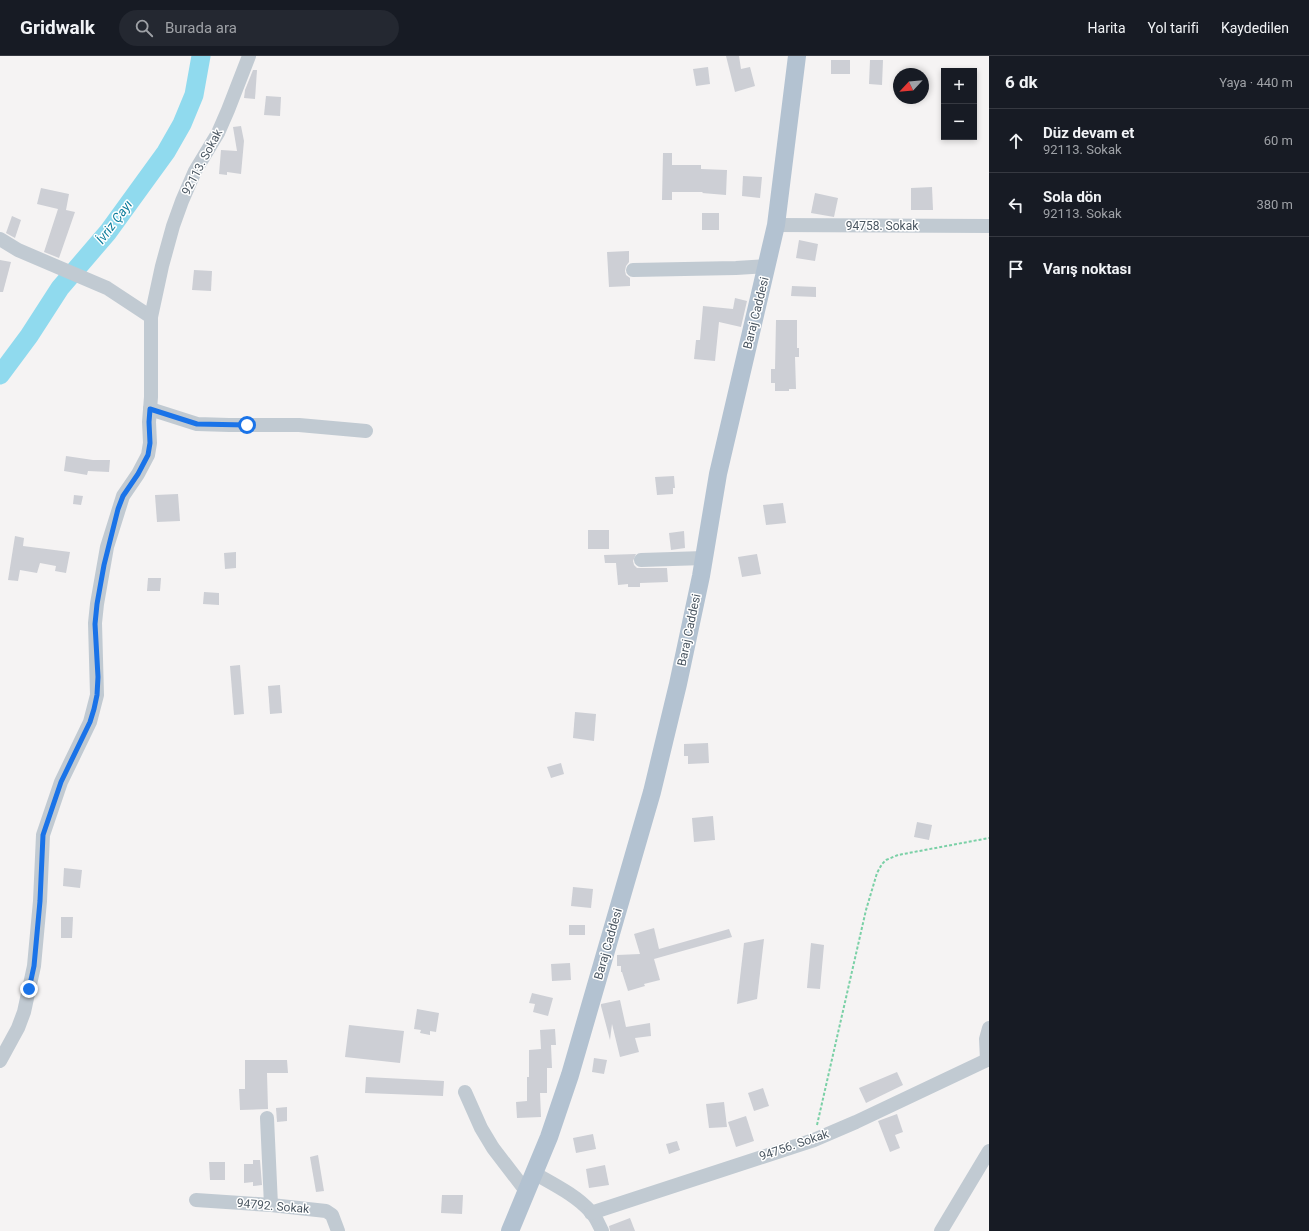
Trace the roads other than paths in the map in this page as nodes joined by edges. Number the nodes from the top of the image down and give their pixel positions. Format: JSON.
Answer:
{"nodes":[{"id":1,"x":249,"y":56,"type":"edge"},
{"id":2,"x":797,"y":56,"type":"edge"},
{"id":3,"x":776,"y":225,"type":"junction"},
{"id":4,"x":989,"y":226,"type":"edge"},
{"id":5,"x":0,"y":239,"type":"edge"},
{"id":6,"x":767,"y":266,"type":"junction"},
{"id":7,"x":633,"y":270,"type":"dead end"},
{"id":8,"x":151,"y":317,"type":"junction"},
{"id":9,"x":150,"y":409,"type":"junction"},
{"id":10,"x":366,"y":431,"type":"dead end"},
{"id":11,"x":704,"y":558,"type":"junction"},
{"id":12,"x":641,"y":560,"type":"dead end"},
{"id":13,"x":989,"y":1028,"type":"edge"},
{"id":14,"x":988,"y":1060,"type":"edge"},
{"id":15,"x":0,"y":1061,"type":"edge"},
{"id":16,"x":465,"y":1092,"type":"dead end"},
{"id":17,"x":267,"y":1118,"type":"dead end"},
{"id":18,"x":989,"y":1151,"type":"edge"},
{"id":19,"x":534,"y":1173,"type":"junction"},
{"id":20,"x":526,"y":1191,"type":"junction"},
{"id":21,"x":196,"y":1200,"type":"dead end"},
{"id":22,"x":271,"y":1206,"type":"junction"},
{"id":23,"x":592,"y":1213,"type":"junction"},
{"id":24,"x":338,"y":1231,"type":"edge"},
{"id":25,"x":510,"y":1231,"type":"edge"},
{"id":26,"x":602,"y":1231,"type":"edge"},
{"id":27,"x":941,"y":1231,"type":"edge"}],
"edges":[{"from":1,"to":8,"type":"street","name":"92113. Sokak"},
{"from":2,"to":3,"type":"main road","name":"Baraj Caddesi"},
{"from":3,"to":4,"type":"street","name":"94758. Sokak"},
{"from":3,"to":6,"type":"main road","name":"Baraj Caddesi"},
{"from":5,"to":8,"type":"street"},
{"from":6,"to":7,"type":"street"},
{"from":6,"to":11,"type":"main road","name":"Baraj Caddesi"},
{"from":8,"to":9,"type":"street","name":"92113. Sokak"},
{"from":9,"to":10,"type":"street"},
{"from":9,"to":15,"type":"street","name":"92113. Sokak"},
{"from":11,"to":12,"type":"street"},
{"from":11,"to":19,"type":"main road","name":"Baraj Caddesi"},
{"from":13,"to":14,"type":"street"},
{"from":14,"to":23,"type":"street","name":"94756. Sokak"},
{"from":16,"to":20,"type":"street"},
{"from":17,"to":22,"type":"street"},
{"from":18,"to":27,"type":"street"},
{"from":19,"to":20,"type":"main road","name":"Baraj Caddesi"},
{"from":19,"to":23,"type":"street"},
{"from":20,"to":25,"type":"main road","name":"Baraj Caddesi"},
{"from":21,"to":22,"type":"street","name":"94792. Sokak"},
{"from":22,"to":24,"type":"street","name":"94792. Sokak"},
{"from":23,"to":26,"type":"street"}]}
